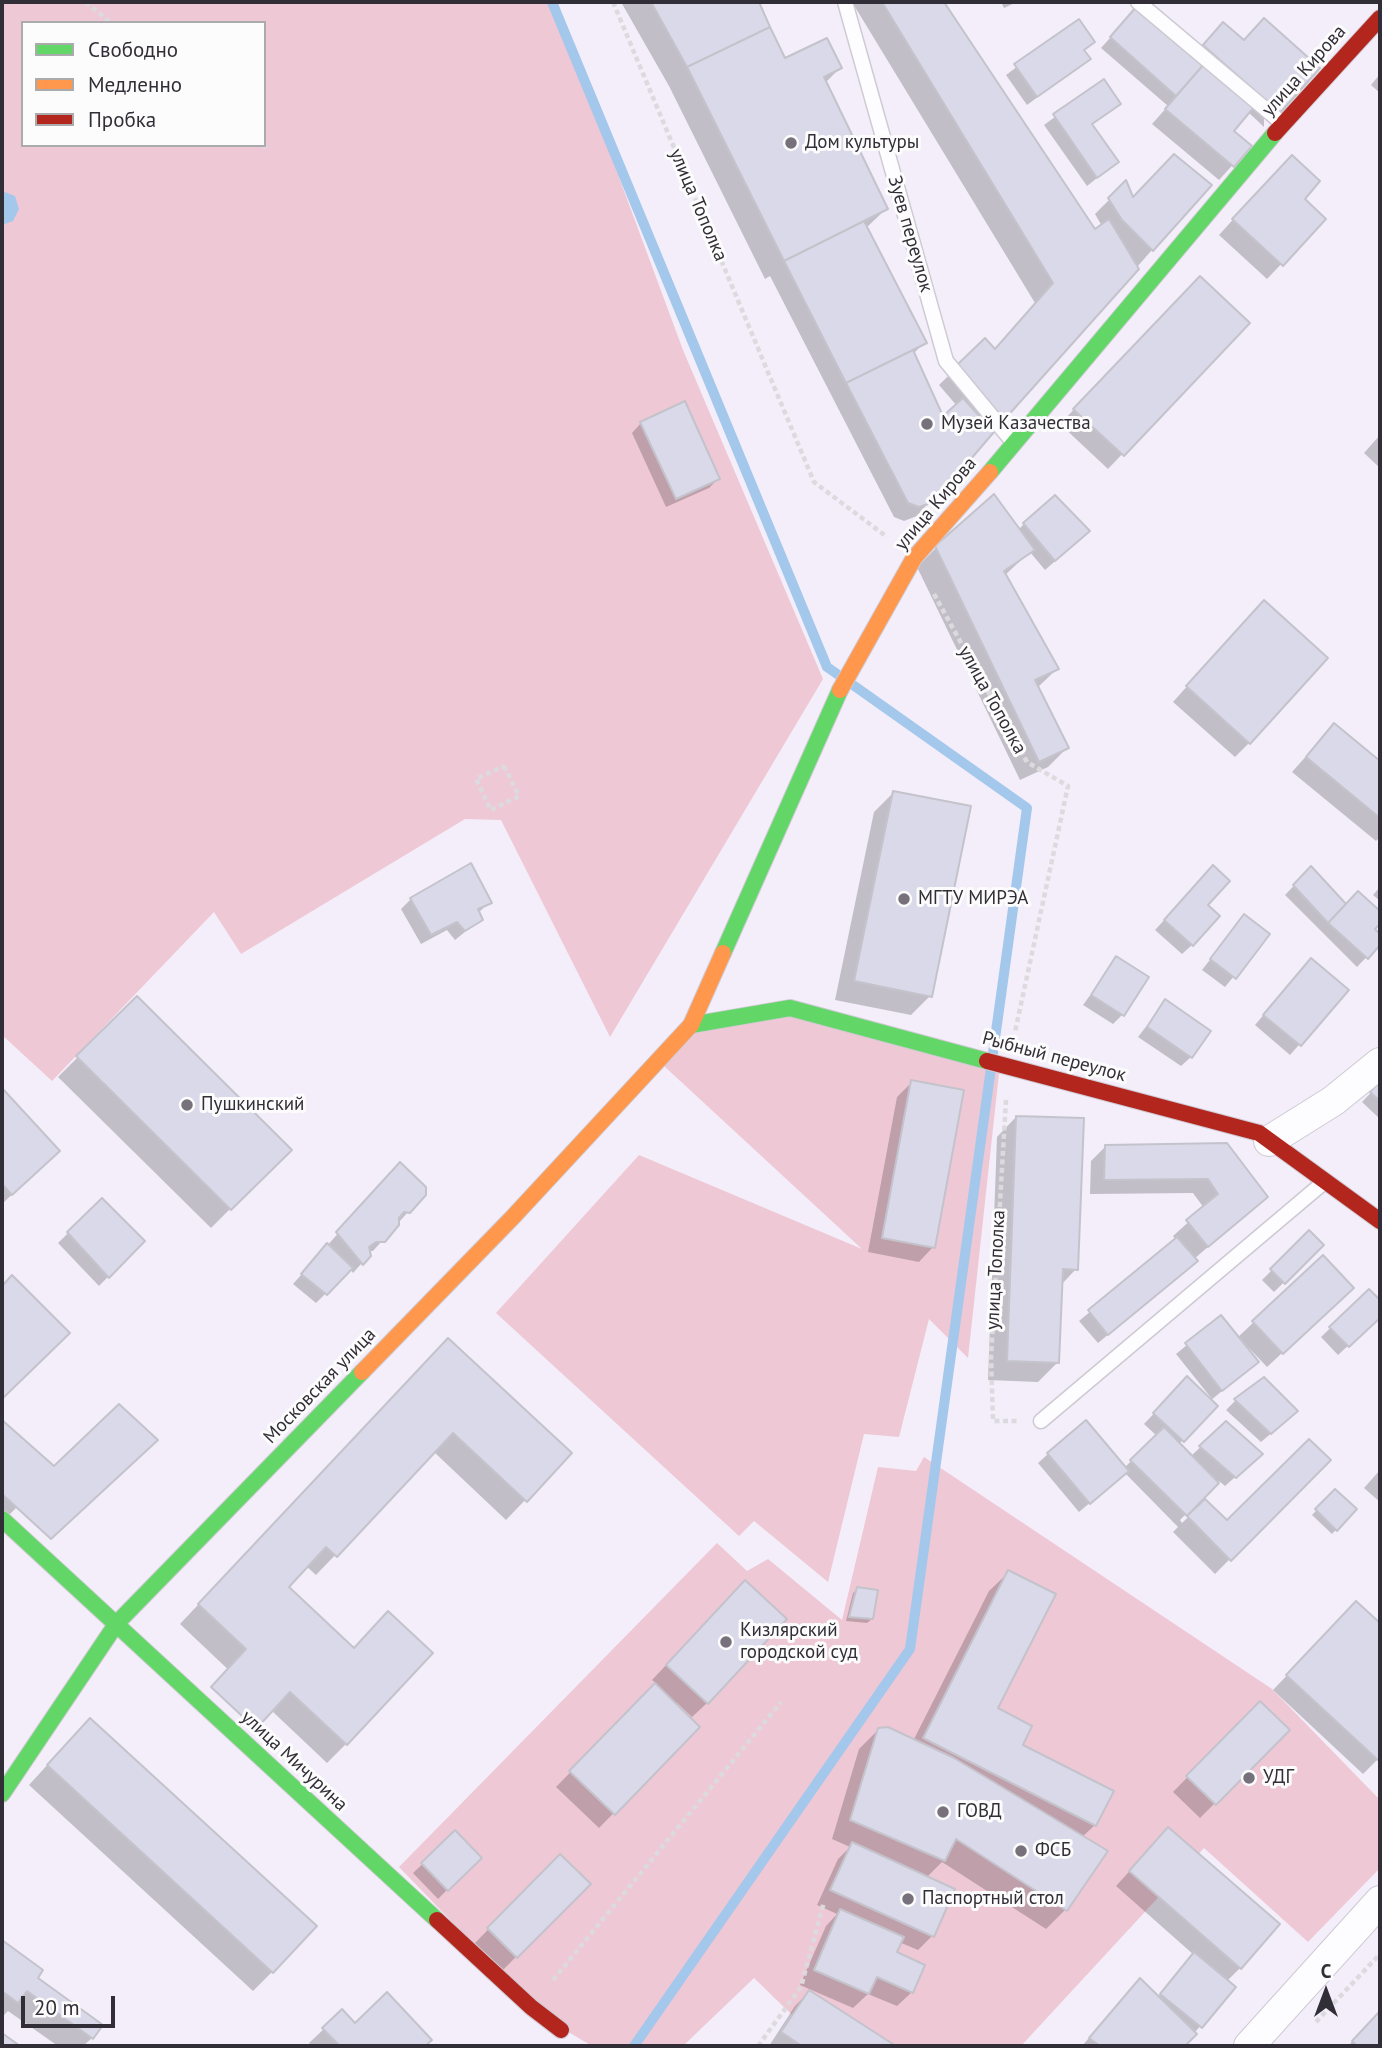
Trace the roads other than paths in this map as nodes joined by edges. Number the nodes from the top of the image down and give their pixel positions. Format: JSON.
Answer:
{"nodes":[{"id":1,"x":845,"y":2,"type":"edge"},
{"id":2,"x":1138,"y":2,"type":"edge"},
{"id":3,"x":1380,"y":19,"type":"edge"},
{"id":4,"x":1283,"y":124,"type":"junction"},
{"id":5,"x":1015,"y":444,"type":"junction"},
{"id":6,"x":691,"y":1025,"type":"junction"},
{"id":7,"x":1380,"y":1063,"type":"edge"},
{"id":8,"x":1269,"y":1141,"type":"junction"},
{"id":9,"x":1326,"y":1180,"type":"junction"},
{"id":10,"x":1380,"y":1221,"type":"edge"},
{"id":11,"x":1041,"y":1421,"type":"road end"},
{"id":12,"x":2,"y":1519,"type":"edge"},
{"id":13,"x":117,"y":1623,"type":"junction"},
{"id":14,"x":2,"y":1794,"type":"edge"},
{"id":15,"x":1380,"y":1901,"type":"edge"},
{"id":16,"x":561,"y":2030,"type":"dead end"},
{"id":17,"x":1249,"y":2046,"type":"edge"}],
"edges":[{"from":1,"to":5,"type":"lane","name":"Зуев переулок"},
{"from":2,"to":4,"type":"lane"},
{"from":3,"to":4,"type":"street","name":"улица Кирова"},
{"from":4,"to":5,"type":"street","name":"улица Кирова"},
{"from":5,"to":6,"type":"street","name":"улица Кирова"},
{"from":6,"to":8,"type":"street","name":"Рыбный переулок"},
{"from":6,"to":13,"type":"street","name":"Московская улица"},
{"from":7,"to":8,"type":"street"},
{"from":8,"to":9,"type":"street","name":"Рыбный переулок"},
{"from":9,"to":10,"type":"street","name":"Рыбный переулок"},
{"from":9,"to":11,"type":"lane"},
{"from":12,"to":13,"type":"street","name":"улица Мичурина"},
{"from":13,"to":14,"type":"street","name":"Московская улица"},
{"from":13,"to":16,"type":"street","name":"улица Мичурина"},
{"from":15,"to":17,"type":"street"}]}
